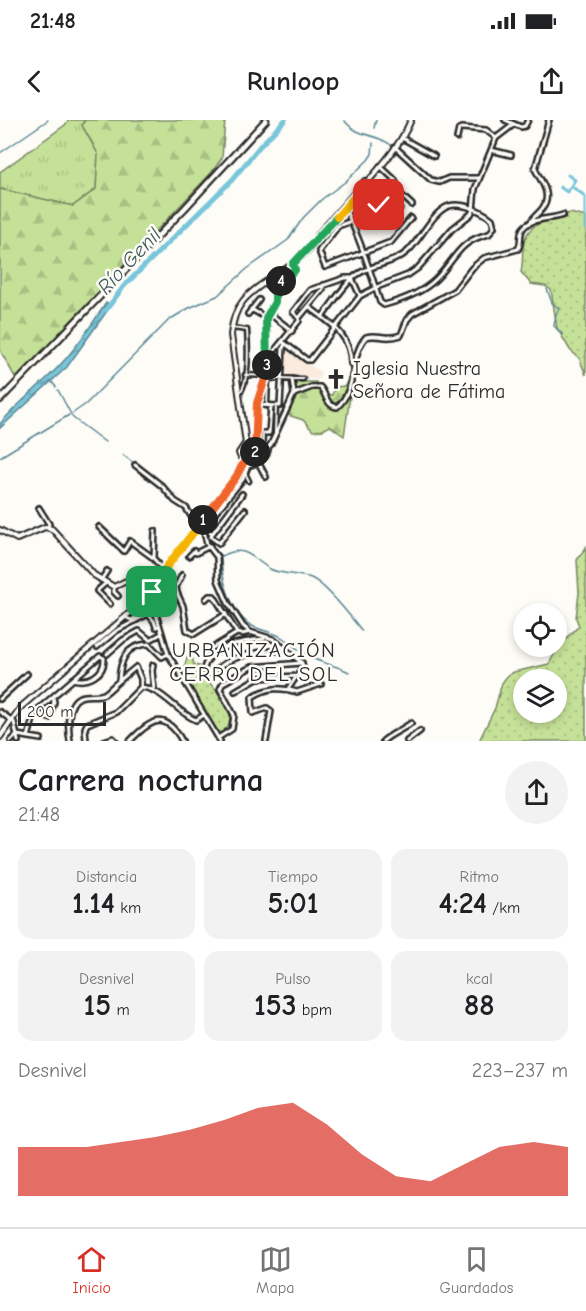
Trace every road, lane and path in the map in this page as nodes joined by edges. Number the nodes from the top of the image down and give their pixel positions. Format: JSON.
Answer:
{"nodes":[{"id":1,"x":266,"y":120,"type":"edge"},
{"id":2,"x":411,"y":120,"type":"edge"},
{"id":3,"x":505,"y":120,"type":"edge"},
{"id":4,"x":528,"y":120,"type":"edge"},
{"id":5,"x":549,"y":120,"type":"edge"},
{"id":6,"x":513,"y":125,"type":"junction"},
{"id":7,"x":402,"y":138,"type":"junction"},
{"id":8,"x":457,"y":138,"type":"dead end"},
{"id":9,"x":496,"y":138,"type":"junction"},
{"id":10,"x":395,"y":147,"type":"junction"},
{"id":11,"x":491,"y":150,"type":"junction"},
{"id":12,"x":511,"y":155,"type":"dead end"},
{"id":13,"x":388,"y":156,"type":"junction"},
{"id":14,"x":434,"y":156,"type":"dead end"},
{"id":15,"x":380,"y":166,"type":"junction"},
{"id":16,"x":479,"y":178,"type":"junction"},
{"id":17,"x":363,"y":187,"type":"junction"},
{"id":18,"x":352,"y":195,"type":"junction"},
{"id":19,"x":392,"y":201,"type":"joint"},
{"id":20,"x":412,"y":204,"type":"dead end"},
{"id":21,"x":381,"y":207,"type":"junction"},
{"id":22,"x":345,"y":208,"type":"junction"},
{"id":23,"x":400,"y":209,"type":"dead end"},
{"id":24,"x":473,"y":210,"type":"junction"},
{"id":25,"x":563,"y":215,"type":"dead end"},
{"id":26,"x":411,"y":218,"type":"dead end"},
{"id":27,"x":332,"y":219,"type":"junction"},
{"id":28,"x":351,"y":221,"type":"junction"},
{"id":29,"x":530,"y":223,"type":"junction"},
{"id":30,"x":362,"y":252,"type":"junction"},
{"id":31,"x":293,"y":264,"type":"junction"},
{"id":32,"x":368,"y":269,"type":"junction"},
{"id":33,"x":352,"y":278,"type":"junction"},
{"id":34,"x":323,"y":285,"type":"junction"},
{"id":35,"x":375,"y":288,"type":"junction"},
{"id":36,"x":360,"y":296,"type":"junction"},
{"id":37,"x":259,"y":300,"type":"dead end"},
{"id":38,"x":309,"y":307,"type":"junction"},
{"id":39,"x":251,"y":309,"type":"junction"},
{"id":40,"x":269,"y":313,"type":"junction"},
{"id":41,"x":248,"y":314,"type":"dead end"},
{"id":42,"x":322,"y":317,"type":"junction"},
{"id":43,"x":266,"y":318,"type":"junction"},
{"id":44,"x":299,"y":318,"type":"junction"},
{"id":45,"x":232,"y":328,"type":"junction"},
{"id":46,"x":335,"y":328,"type":"junction"},
{"id":47,"x":292,"y":331,"type":"junction"},
{"id":48,"x":284,"y":343,"type":"junction"},
{"id":49,"x":267,"y":358,"type":"junction"},
{"id":50,"x":282,"y":359,"type":"junction"},
{"id":51,"x":355,"y":366,"type":"junction"},
{"id":52,"x":245,"y":375,"type":"junction"},
{"id":53,"x":266,"y":378,"type":"junction"},
{"id":54,"x":281,"y":379,"type":"junction"},
{"id":55,"x":292,"y":379,"type":"junction"},
{"id":56,"x":303,"y":379,"type":"dead end"},
{"id":57,"x":239,"y":394,"type":"junction"},
{"id":58,"x":294,"y":394,"type":"junction"},
{"id":59,"x":0,"y":400,"type":"edge"},
{"id":60,"x":257,"y":405,"type":"junction"},
{"id":61,"x":269,"y":406,"type":"junction"},
{"id":62,"x":278,"y":406,"type":"junction"},
{"id":63,"x":263,"y":433,"type":"joint"},
{"id":64,"x":269,"y":433,"type":"junction"},
{"id":65,"x":276,"y":434,"type":"junction"},
{"id":66,"x":268,"y":448,"type":"junction"},
{"id":67,"x":262,"y":457,"type":"junction"},
{"id":68,"x":254,"y":459,"type":"junction"},
{"id":69,"x":245,"y":460,"type":"junction"},
{"id":70,"x":258,"y":462,"type":"junction"},
{"id":71,"x":135,"y":465,"type":"dead end"},
{"id":72,"x":245,"y":472,"type":"junction"},
{"id":73,"x":266,"y":477,"type":"dead end"},
{"id":74,"x":249,"y":481,"type":"dead end"},
{"id":75,"x":242,"y":494,"type":"dead end"},
{"id":76,"x":39,"y":508,"type":"dead end"},
{"id":77,"x":244,"y":510,"type":"dead end"},
{"id":78,"x":202,"y":525,"type":"junction"},
{"id":79,"x":99,"y":526,"type":"dead end"},
{"id":80,"x":48,"y":527,"type":"junction"},
{"id":81,"x":0,"y":530,"type":"edge"},
{"id":82,"x":155,"y":531,"type":"dead end"},
{"id":83,"x":212,"y":534,"type":"junction"},
{"id":84,"x":210,"y":546,"type":"junction"},
{"id":85,"x":189,"y":556,"type":"dead end"},
{"id":86,"x":154,"y":559,"type":"junction"},
{"id":87,"x":164,"y":570,"type":"junction"},
{"id":88,"x":107,"y":571,"type":"dead end"},
{"id":89,"x":182,"y":575,"type":"dead end"},
{"id":90,"x":165,"y":577,"type":"dead end"},
{"id":91,"x":158,"y":578,"type":"junction"},
{"id":92,"x":101,"y":580,"type":"junction"},
{"id":93,"x":106,"y":583,"type":"junction"},
{"id":94,"x":154,"y":584,"type":"junction"},
{"id":95,"x":114,"y":587,"type":"junction"},
{"id":96,"x":118,"y":596,"type":"dead end"},
{"id":97,"x":142,"y":597,"type":"junction"},
{"id":98,"x":206,"y":599,"type":"dead end"},
{"id":99,"x":110,"y":604,"type":"dead end"},
{"id":100,"x":150,"y":604,"type":"junction"},
{"id":101,"x":132,"y":611,"type":"junction"},
{"id":102,"x":226,"y":614,"type":"junction"},
{"id":103,"x":125,"y":617,"type":"junction"},
{"id":104,"x":159,"y":626,"type":"junction"},
{"id":105,"x":250,"y":632,"type":"junction"},
{"id":106,"x":237,"y":633,"type":"junction"},
{"id":107,"x":161,"y":634,"type":"junction"},
{"id":108,"x":266,"y":638,"type":"junction"},
{"id":109,"x":98,"y":647,"type":"dead end"},
{"id":110,"x":208,"y":650,"type":"dead end"},
{"id":111,"x":287,"y":650,"type":"junction"},
{"id":112,"x":107,"y":654,"type":"dead end"},
{"id":113,"x":168,"y":654,"type":"junction"},
{"id":114,"x":302,"y":663,"type":"junction"},
{"id":115,"x":153,"y":665,"type":"dead end"},
{"id":116,"x":204,"y":669,"type":"dead end"},
{"id":117,"x":27,"y":674,"type":"dead end"},
{"id":118,"x":298,"y":676,"type":"junction"},
{"id":119,"x":210,"y":678,"type":"dead end"},
{"id":120,"x":73,"y":679,"type":"junction"},
{"id":121,"x":119,"y":681,"type":"junction"},
{"id":122,"x":321,"y":684,"type":"dead end"},
{"id":123,"x":141,"y":687,"type":"junction"},
{"id":124,"x":154,"y":689,"type":"junction"},
{"id":125,"x":288,"y":689,"type":"junction"},
{"id":126,"x":235,"y":691,"type":"dead end"},
{"id":127,"x":53,"y":696,"type":"junction"},
{"id":128,"x":0,"y":699,"type":"edge"},
{"id":129,"x":274,"y":705,"type":"dead end"},
{"id":130,"x":0,"y":712,"type":"edge"},
{"id":131,"x":35,"y":712,"type":"junction"},
{"id":132,"x":272,"y":712,"type":"junction"},
{"id":133,"x":204,"y":715,"type":"junction"},
{"id":134,"x":12,"y":719,"type":"junction"},
{"id":135,"x":411,"y":723,"type":"dead end"},
{"id":136,"x":420,"y":731,"type":"dead end"},
{"id":137,"x":17,"y":735,"type":"junction"},
{"id":138,"x":0,"y":737,"type":"edge"},
{"id":139,"x":28,"y":737,"type":"junction"},
{"id":140,"x":41,"y":739,"type":"dead end"},
{"id":141,"x":219,"y":739,"type":"edge"},
{"id":142,"x":11,"y":741,"type":"edge"},
{"id":143,"x":18,"y":741,"type":"edge"},
{"id":144,"x":70,"y":741,"type":"edge"},
{"id":145,"x":86,"y":741,"type":"edge"},
{"id":146,"x":104,"y":741,"type":"edge"},
{"id":147,"x":116,"y":741,"type":"edge"},
{"id":148,"x":130,"y":741,"type":"edge"},
{"id":149,"x":182,"y":741,"type":"edge"},
{"id":150,"x":266,"y":741,"type":"edge"},
{"id":151,"x":383,"y":741,"type":"edge"},
{"id":152,"x":407,"y":741,"type":"edge"}],
"edges":[{"from":1,"to":59,"type":"main road"},
{"from":2,"to":7,"type":"street"},
{"from":3,"to":6,"type":"street"},
{"from":4,"to":6,"type":"street"},
{"from":5,"to":29,"type":"street"},
{"from":6,"to":9,"type":"street"},
{"from":7,"to":10,"type":"street"},
{"from":7,"to":14,"type":"street"},
{"from":8,"to":9,"type":"street"},
{"from":9,"to":11,"type":"street"},
{"from":10,"to":13,"type":"street"},
{"from":10,"to":16,"type":"street"},
{"from":11,"to":12,"type":"street"},
{"from":11,"to":16,"type":"street"},
{"from":13,"to":15,"type":"street"},
{"from":13,"to":18,"type":"street"},
{"from":15,"to":17,"type":"street"},
{"from":15,"to":20,"type":"street"},
{"from":16,"to":24,"type":"street"},
{"from":17,"to":21,"type":"street"},
{"from":17,"to":22,"type":"street"},
{"from":18,"to":22,"type":"street"},
{"from":18,"to":27,"type":"street"},
{"from":19,"to":21,"type":"street"},
{"from":19,"to":23,"type":"street"},
{"from":21,"to":28,"type":"street"},
{"from":22,"to":27,"type":"street"},
{"from":22,"to":28,"type":"street"},
{"from":22,"to":31,"type":"street"},
{"from":24,"to":32,"type":"street"},
{"from":24,"to":35,"type":"street"},
{"from":24,"to":35,"type":"street"},
{"from":25,"to":29,"type":"street"},
{"from":26,"to":30,"type":"street"},
{"from":27,"to":31,"type":"street"},
{"from":28,"to":30,"type":"street"},
{"from":28,"to":30,"type":"street"},
{"from":29,"to":51,"type":"street"},
{"from":30,"to":32,"type":"street"},
{"from":31,"to":40,"type":"street"},
{"from":31,"to":45,"type":"street"},
{"from":32,"to":33,"type":"street"},
{"from":32,"to":35,"type":"street"},
{"from":33,"to":34,"type":"street"},
{"from":33,"to":36,"type":"street"},
{"from":33,"to":42,"type":"street"},
{"from":34,"to":38,"type":"street"},
{"from":34,"to":44,"type":"street"},
{"from":35,"to":36,"type":"street"},
{"from":36,"to":46,"type":"street"},
{"from":37,"to":39,"type":"street"},
{"from":38,"to":42,"type":"street"},
{"from":38,"to":44,"type":"street"},
{"from":39,"to":41,"type":"street"},
{"from":39,"to":43,"type":"street"},
{"from":40,"to":43,"type":"street"},
{"from":40,"to":47,"type":"street"},
{"from":42,"to":46,"type":"street"},
{"from":43,"to":49,"type":"street"},
{"from":44,"to":47,"type":"street"},
{"from":45,"to":52,"type":"street"},
{"from":45,"to":57,"type":"street"},
{"from":46,"to":48,"type":"street"},
{"from":46,"to":51,"type":"street"},
{"from":47,"to":48,"type":"street"},
{"from":48,"to":49,"type":"street"},
{"from":48,"to":50,"type":"street"},
{"from":49,"to":50,"type":"street"},
{"from":49,"to":53,"type":"street"},
{"from":50,"to":54,"type":"street"},
{"from":51,"to":58,"type":"street"},
{"from":52,"to":53,"type":"street"},
{"from":52,"to":57,"type":"street"},
{"from":53,"to":54,"type":"street"},
{"from":53,"to":60,"type":"street"},
{"from":53,"to":61,"type":"street"},
{"from":54,"to":55,"type":"street"},
{"from":54,"to":62,"type":"street"},
{"from":55,"to":56,"type":"street"},
{"from":55,"to":58,"type":"street"},
{"from":57,"to":69,"type":"street"},
{"from":58,"to":65,"type":"street"},
{"from":60,"to":61,"type":"street"},
{"from":60,"to":68,"type":"street"},
{"from":61,"to":62,"type":"street"},
{"from":61,"to":64,"type":"street"},
{"from":62,"to":65,"type":"street"},
{"from":63,"to":64,"type":"street"},
{"from":63,"to":67,"type":"street"},
{"from":64,"to":65,"type":"street"},
{"from":65,"to":66,"type":"street"},
{"from":66,"to":67,"type":"street"},
{"from":66,"to":70,"type":"street"},
{"from":67,"to":68,"type":"street"},
{"from":68,"to":69,"type":"street"},
{"from":69,"to":78,"type":"street"},
{"from":70,"to":72,"type":"street"},
{"from":70,"to":73,"type":"street"},
{"from":71,"to":78,"type":"street"},
{"from":72,"to":74,"type":"street"},
{"from":72,"to":78,"type":"street"},
{"from":75,"to":83,"type":"street"},
{"from":76,"to":80,"type":"street"},
{"from":77,"to":83,"type":"street"},
{"from":78,"to":83,"type":"street"},
{"from":78,"to":84,"type":"street"},
{"from":78,"to":87,"type":"street"},
{"from":79,"to":86,"type":"street"},
{"from":80,"to":81,"type":"street"},
{"from":80,"to":92,"type":"street"},
{"from":82,"to":86,"type":"street"},
{"from":84,"to":85,"type":"street"},
{"from":84,"to":105,"type":"street"},
{"from":86,"to":87,"type":"street"},
{"from":87,"to":91,"type":"street"},
{"from":88,"to":92,"type":"street"},
{"from":89,"to":102,"type":"street"},
{"from":90,"to":100,"type":"street"},
{"from":91,"to":94,"type":"street"},
{"from":91,"to":97,"type":"street"},
{"from":92,"to":93,"type":"street"},
{"from":93,"to":95,"type":"street"},
{"from":93,"to":99,"type":"street"},
{"from":94,"to":97,"type":"street"},
{"from":94,"to":100,"type":"street"},
{"from":95,"to":96,"type":"street"},
{"from":95,"to":97,"type":"street"},
{"from":97,"to":100,"type":"street"},
{"from":97,"to":100,"type":"street"},
{"from":97,"to":101,"type":"street"},
{"from":98,"to":102,"type":"street"},
{"from":100,"to":101,"type":"street"},
{"from":100,"to":103,"type":"street"},
{"from":100,"to":104,"type":"street"},
{"from":101,"to":103,"type":"street"},
{"from":102,"to":106,"type":"street"},
{"from":103,"to":134,"type":"street"},
{"from":104,"to":107,"type":"street"},
{"from":104,"to":109,"type":"street"},
{"from":105,"to":106,"type":"street"},
{"from":105,"to":108,"type":"street"},
{"from":106,"to":110,"type":"street"},
{"from":107,"to":112,"type":"street"},
{"from":107,"to":113,"type":"street"},
{"from":108,"to":111,"type":"street"},
{"from":108,"to":116,"type":"street"},
{"from":111,"to":114,"type":"street"},
{"from":111,"to":119,"type":"street"},
{"from":113,"to":121,"type":"street"},
{"from":113,"to":133,"type":"street"},
{"from":114,"to":118,"type":"street"},
{"from":114,"to":141,"type":"street"},
{"from":115,"to":124,"type":"street"},
{"from":117,"to":128,"type":"street"},
{"from":118,"to":125,"type":"street"},
{"from":118,"to":126,"type":"street"},
{"from":120,"to":120,"type":"street"},
{"from":120,"to":127,"type":"street"},
{"from":121,"to":123,"type":"street"},
{"from":121,"to":144,"type":"street"},
{"from":122,"to":125,"type":"street"},
{"from":123,"to":124,"type":"street"},
{"from":123,"to":145,"type":"street"},
{"from":124,"to":133,"type":"street"},
{"from":125,"to":132,"type":"street"},
{"from":127,"to":131,"type":"street"},
{"from":127,"to":131,"type":"street"},
{"from":129,"to":132,"type":"street"},
{"from":130,"to":134,"type":"street"},
{"from":131,"to":139,"type":"street"},
{"from":132,"to":150,"type":"street"},
{"from":133,"to":141,"type":"street"},
{"from":134,"to":137,"type":"street"},
{"from":134,"to":138,"type":"street"},
{"from":135,"to":151,"type":"street"},
{"from":136,"to":152,"type":"street"},
{"from":137,"to":139,"type":"street"},
{"from":137,"to":142,"type":"street"},
{"from":137,"to":143,"type":"street"},
{"from":139,"to":140,"type":"street"},
{"from":146,"to":147,"type":"street"},
{"from":148,"to":149,"type":"street"}]}
